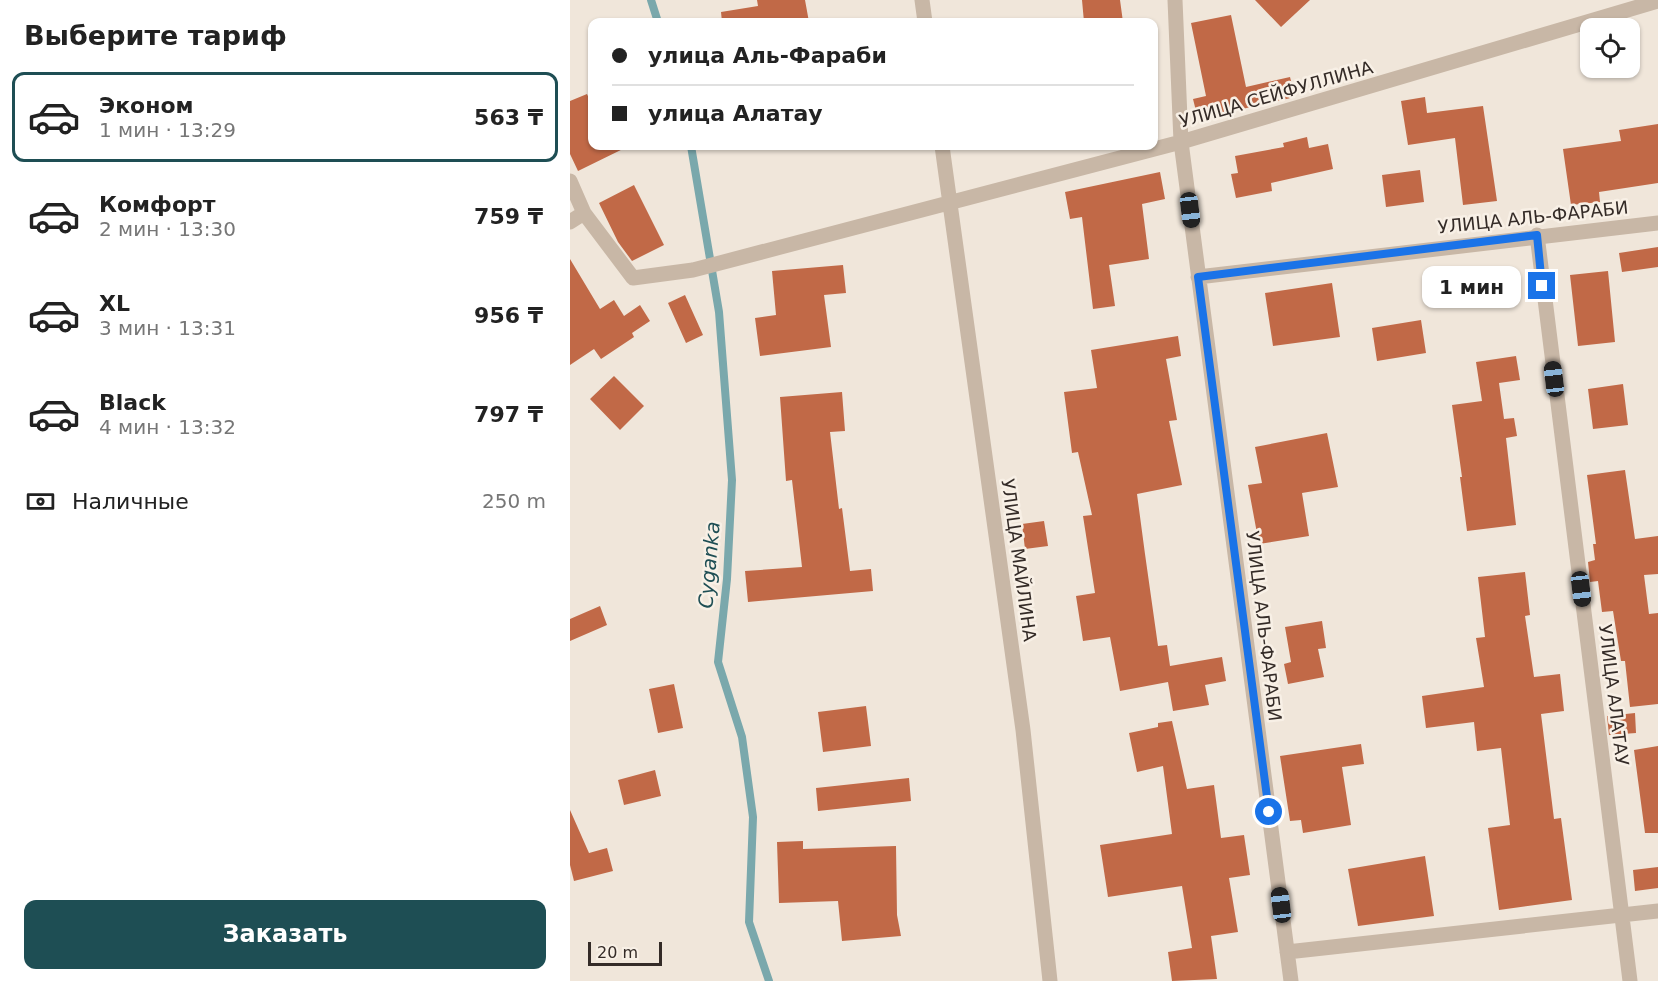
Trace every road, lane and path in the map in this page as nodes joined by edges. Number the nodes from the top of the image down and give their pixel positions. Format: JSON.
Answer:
{"nodes":[{"id":1,"x":922,"y":0,"type":"edge"},
{"id":2,"x":1175,"y":0,"type":"edge"},
{"id":3,"x":1658,"y":1,"type":"edge"},
{"id":4,"x":924,"y":18,"type":"edge"},
{"id":5,"x":1181,"y":142,"type":"junction"},
{"id":6,"x":1158,"y":148,"type":"edge"},
{"id":7,"x":943,"y":150,"type":"edge"},
{"id":8,"x":1151,"y":150,"type":"edge"},
{"id":9,"x":570,"y":181,"type":"edge"},
{"id":10,"x":950,"y":204,"type":"junction"},
{"id":11,"x":584,"y":213,"type":"junction"},
{"id":12,"x":570,"y":222,"type":"edge"},
{"id":13,"x":1658,"y":223,"type":"edge"},
{"id":14,"x":1537,"y":235,"type":"junction"},
{"id":15,"x":1198,"y":277,"type":"junction"},
{"id":16,"x":1658,"y":910,"type":"edge"},
{"id":17,"x":1622,"y":915,"type":"junction"},
{"id":18,"x":1287,"y":952,"type":"junction"},
{"id":19,"x":1050,"y":981,"type":"edge"},
{"id":20,"x":1291,"y":981,"type":"edge"},
{"id":21,"x":1630,"y":981,"type":"edge"}],
"edges":[{"from":1,"to":4,"type":"street"},
{"from":2,"to":5,"type":"street","name":"УЛИЦА АЛЬ-ФАРАБИ"},
{"from":3,"to":5,"type":"street","name":"УЛИЦА СЕЙФУЛЛИНА"},
{"from":5,"to":6,"type":"street","name":"УЛИЦА СЕЙФУЛЛИНА"},
{"from":5,"to":15,"type":"street","name":"УЛИЦА АЛЬ-ФАРАБИ"},
{"from":7,"to":10,"type":"street","name":"УЛИЦА МАЙЛИНА"},
{"from":8,"to":10,"type":"street","name":"УЛИЦА СЕЙФУЛЛИНА"},
{"from":9,"to":11,"type":"street"},
{"from":10,"to":11,"type":"street","name":"УЛИЦА СЕЙФУЛЛИНА"},
{"from":10,"to":19,"type":"street","name":"УЛИЦА МАЙЛИНА"},
{"from":11,"to":12,"type":"street"},
{"from":13,"to":14,"type":"street","name":"УЛИЦА АЛЬ-ФАРАБИ"},
{"from":14,"to":15,"type":"street","name":"УЛИЦА АЛЬ-ФАРАБИ"},
{"from":14,"to":17,"type":"street","name":"УЛИЦА АЛАТАУ"},
{"from":15,"to":18,"type":"street","name":"УЛИЦА АЛЬ-ФАРАБИ"},
{"from":16,"to":17,"type":"street"},
{"from":17,"to":18,"type":"street"},
{"from":17,"to":21,"type":"street","name":"УЛИЦА АЛАТАУ"},
{"from":18,"to":20,"type":"street","name":"УЛИЦА АЛЬ-ФАРАБИ"}]}
